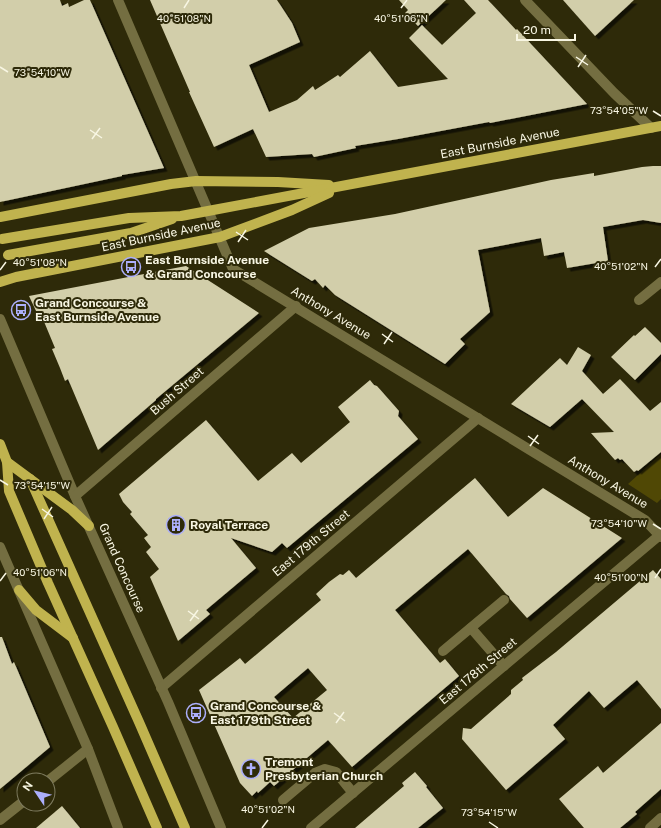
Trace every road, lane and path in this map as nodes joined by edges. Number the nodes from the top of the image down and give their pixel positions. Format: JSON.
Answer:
{"nodes":[{"id":1,"x":118,"y":0,"type":"edge"},
{"id":2,"x":525,"y":0,"type":"edge"},
{"id":3,"x":656,"y":127,"type":"edge"},
{"id":4,"x":196,"y":181,"type":"junction"},
{"id":5,"x":343,"y":186,"type":"junction"},
{"id":6,"x":208,"y":211,"type":"junction"},
{"id":7,"x":181,"y":216,"type":"junction"},
{"id":8,"x":0,"y":217,"type":"edge"},
{"id":9,"x":220,"y":237,"type":"junction"},
{"id":10,"x":2,"y":239,"type":"dead end"},
{"id":11,"x":8,"y":255,"type":"dead end"},
{"id":12,"x":0,"y":282,"type":"edge"},
{"id":13,"x":661,"y":282,"type":"edge"},
{"id":14,"x":640,"y":300,"type":"dead end"},
{"id":15,"x":296,"y":306,"type":"junction"},
{"id":16,"x":0,"y":319,"type":"edge"},
{"id":17,"x":478,"y":418,"type":"junction"},
{"id":18,"x":0,"y":444,"type":"edge"},
{"id":19,"x":7,"y":462,"type":"junction"},
{"id":20,"x":30,"y":479,"type":"junction"},
{"id":21,"x":75,"y":496,"type":"junction"},
{"id":22,"x":89,"y":526,"type":"junction"},
{"id":23,"x":660,"y":535,"type":"edge"},
{"id":24,"x":1,"y":554,"type":"edge"},
{"id":25,"x":19,"y":590,"type":"junction"},
{"id":26,"x":504,"y":600,"type":"dead end"},
{"id":27,"x":471,"y":628,"type":"junction"},
{"id":28,"x":73,"y":638,"type":"junction"},
{"id":29,"x":443,"y":651,"type":"dead end"},
{"id":30,"x":504,"y":666,"type":"junction"},
{"id":31,"x":161,"y":688,"type":"junction"},
{"id":32,"x":88,"y":748,"type":"junction"},
{"id":33,"x":56,"y":774,"type":"edge"},
{"id":34,"x":354,"y":793,"type":"junction"},
{"id":35,"x":283,"y":800,"type":"dead end"},
{"id":36,"x":16,"y":807,"type":"edge"},
{"id":37,"x":661,"y":818,"type":"edge"},
{"id":38,"x":0,"y":820,"type":"edge"},
{"id":39,"x":118,"y":828,"type":"edge"},
{"id":40,"x":157,"y":828,"type":"edge"},
{"id":41,"x":185,"y":828,"type":"edge"},
{"id":42,"x":221,"y":828,"type":"edge"},
{"id":43,"x":312,"y":828,"type":"edge"},
{"id":44,"x":650,"y":828,"type":"edge"}],
"edges":[{"from":1,"to":4,"type":"street","name":"Anthony Avenue"},
{"from":2,"to":3,"type":"street"},
{"from":3,"to":5,"type":"main road","name":"East Burnside Avenue"},
{"from":4,"to":5,"type":"main road","name":"East Burnside Avenue"},
{"from":4,"to":6,"type":"street","name":"Anthony Avenue"},
{"from":4,"to":8,"type":"main road","name":"East Burnside Avenue"},
{"from":5,"to":6,"type":"main road","name":"East Burnside Avenue"},
{"from":5,"to":9,"type":"main road","name":"East Burnside Avenue"},
{"from":6,"to":7,"type":"main road","name":"East Burnside Avenue"},
{"from":6,"to":9,"type":"street","name":"Anthony Avenue"},
{"from":7,"to":10,"type":"main road","name":"East Burnside Avenue"},
{"from":7,"to":11,"type":"main road","name":"East Burnside Avenue"},
{"from":9,"to":12,"type":"main road","name":"East Burnside Avenue"},
{"from":9,"to":15,"type":"street","name":"Anthony Avenue"},
{"from":13,"to":14,"type":"street"},
{"from":15,"to":17,"type":"street","name":"Anthony Avenue"},
{"from":15,"to":21,"type":"street","name":"Bush Street"},
{"from":16,"to":21,"type":"street","name":"Grand Concourse"},
{"from":17,"to":23,"type":"street","name":"Anthony Avenue"},
{"from":17,"to":31,"type":"street","name":"East 179th Street"},
{"from":18,"to":19,"type":"main road"},
{"from":19,"to":20,"type":"main road"},
{"from":19,"to":28,"type":"main road"},
{"from":20,"to":22,"type":"main road"},
{"from":20,"to":41,"type":"main road"},
{"from":21,"to":22,"type":"street","name":"Grand Concourse"},
{"from":22,"to":31,"type":"street","name":"Grand Concourse"},
{"from":23,"to":30,"type":"street","name":"East 178th Street"},
{"from":24,"to":25,"type":"street"},
{"from":25,"to":28,"type":"main road"},
{"from":25,"to":32,"type":"street"},
{"from":26,"to":27,"type":"street"},
{"from":27,"to":29,"type":"street"},
{"from":27,"to":30,"type":"street"},
{"from":28,"to":40,"type":"main road"},
{"from":30,"to":34,"type":"street","name":"East 178th Street"},
{"from":31,"to":42,"type":"street","name":"Grand Concourse"},
{"from":32,"to":33,"type":"street"},
{"from":32,"to":39,"type":"street"},
{"from":34,"to":35,"type":"street"},
{"from":34,"to":43,"type":"street","name":"East 178th Street"},
{"from":36,"to":38,"type":"street"},
{"from":37,"to":44,"type":"street"}]}
